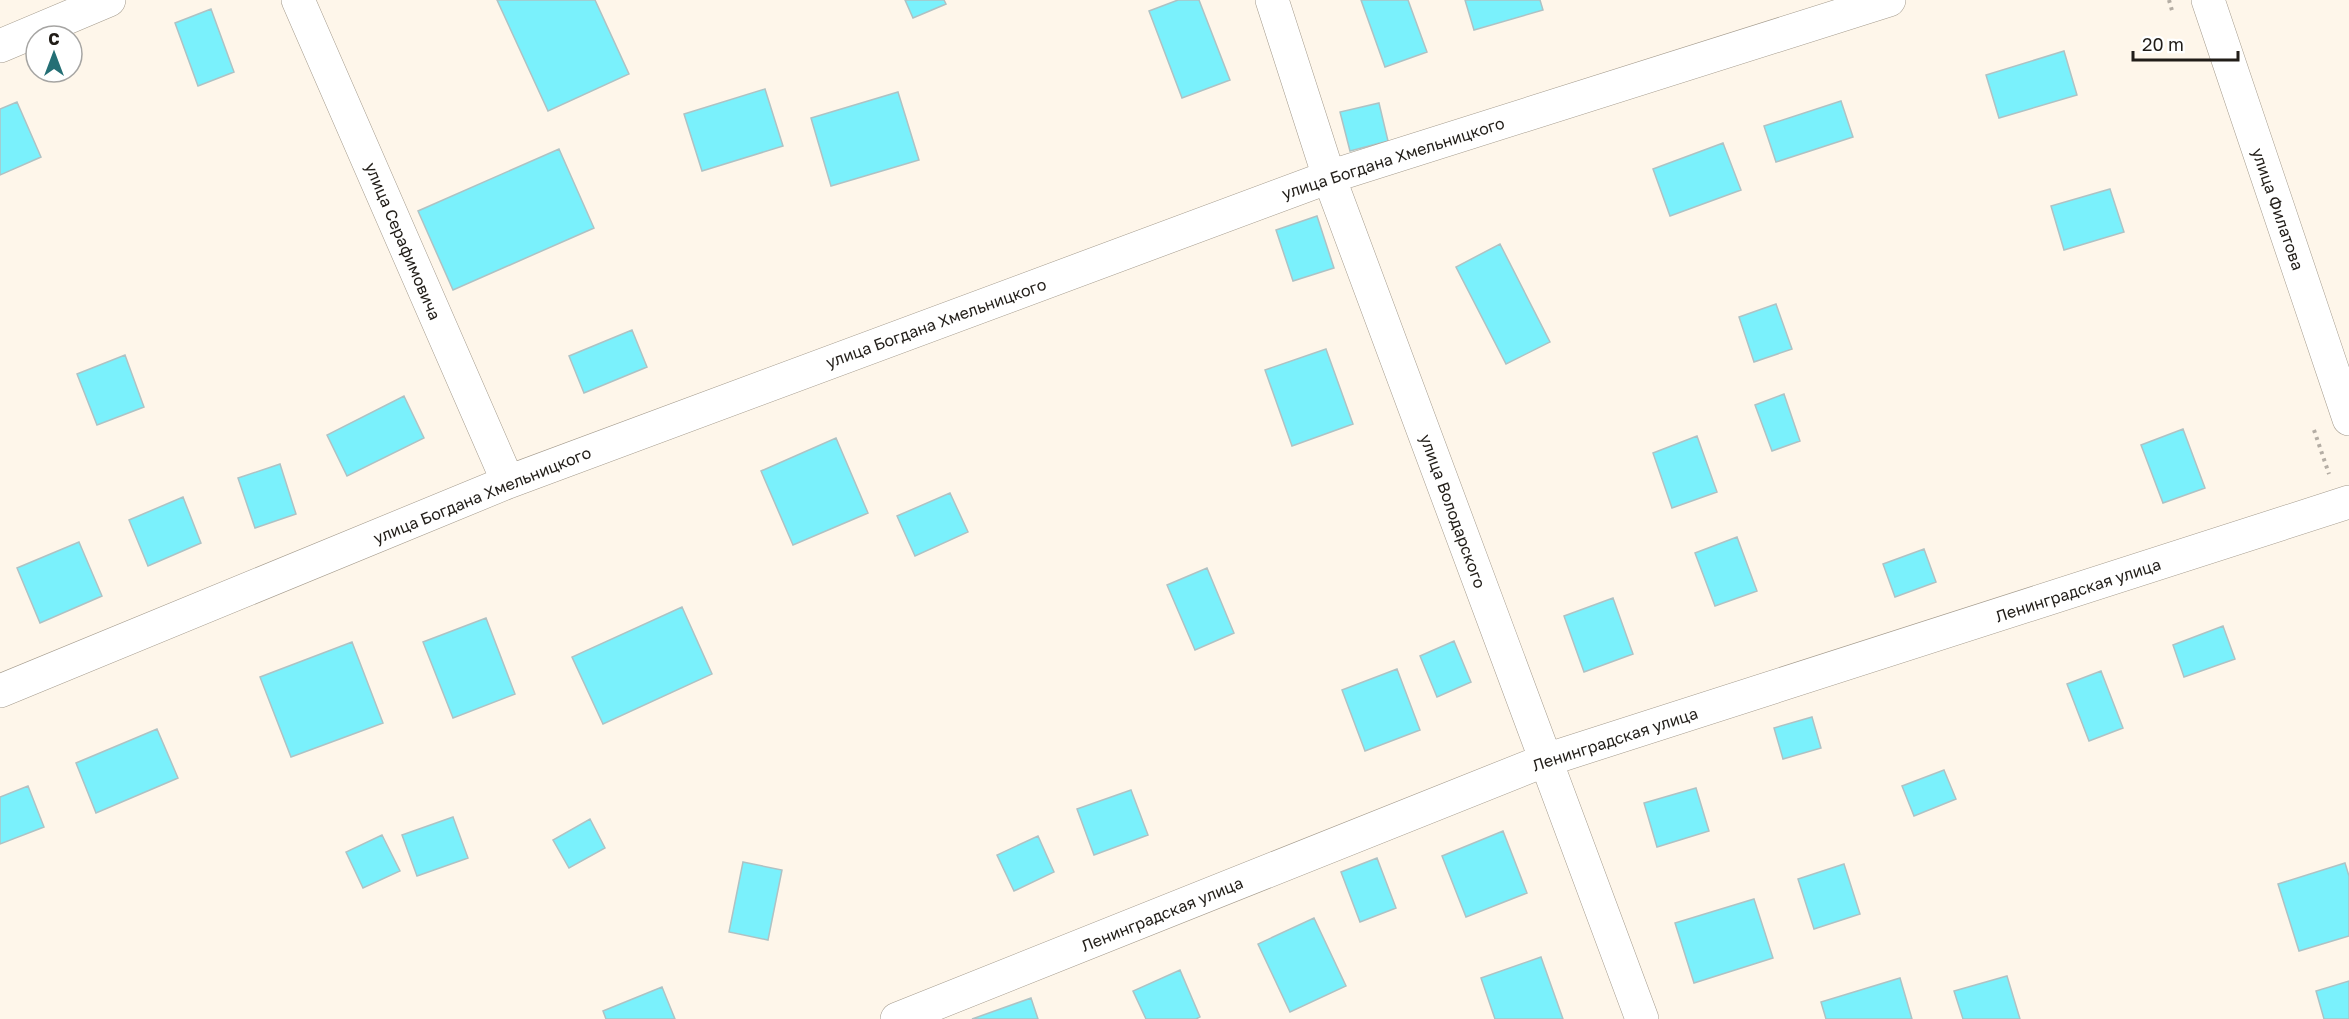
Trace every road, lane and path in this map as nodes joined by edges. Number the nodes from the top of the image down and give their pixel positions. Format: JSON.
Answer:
{"nodes":[{"id":1,"x":109,"y":0,"type":"edge"},
{"id":2,"x":298,"y":0,"type":"edge"},
{"id":3,"x":1272,"y":0,"type":"edge"},
{"id":4,"x":1888,"y":0,"type":"edge"},
{"id":5,"x":2208,"y":0,"type":"edge"},
{"id":6,"x":0,"y":46,"type":"edge"},
{"id":7,"x":1329,"y":177,"type":"junction"},
{"id":8,"x":2349,"y":419,"type":"edge"},
{"id":9,"x":508,"y":482,"type":"junction"},
{"id":10,"x":2349,"y":502,"type":"edge"},
{"id":11,"x":0,"y":691,"type":"edge"},
{"id":12,"x":1546,"y":760,"type":"junction"},
{"id":13,"x":897,"y":1019,"type":"edge"},
{"id":14,"x":1642,"y":1019,"type":"edge"}],
"edges":[{"from":1,"to":6,"type":"street"},
{"from":2,"to":9,"type":"street","name":"улица Серафимовича"},
{"from":3,"to":7,"type":"street","name":"улица Володарского"},
{"from":4,"to":7,"type":"street","name":"улица Богдана Хмельницкого"},
{"from":5,"to":8,"type":"street","name":"улица Филатова"},
{"from":7,"to":9,"type":"street","name":"улица Богдана Хмельницкого"},
{"from":7,"to":12,"type":"street","name":"улица Володарского"},
{"from":9,"to":11,"type":"street","name":"улица Богдана Хмельницкого"},
{"from":10,"to":12,"type":"street","name":"Ленинградская улица"},
{"from":12,"to":13,"type":"street","name":"Ленинградская улица"},
{"from":12,"to":14,"type":"street","name":"улица Володарского"}]}
